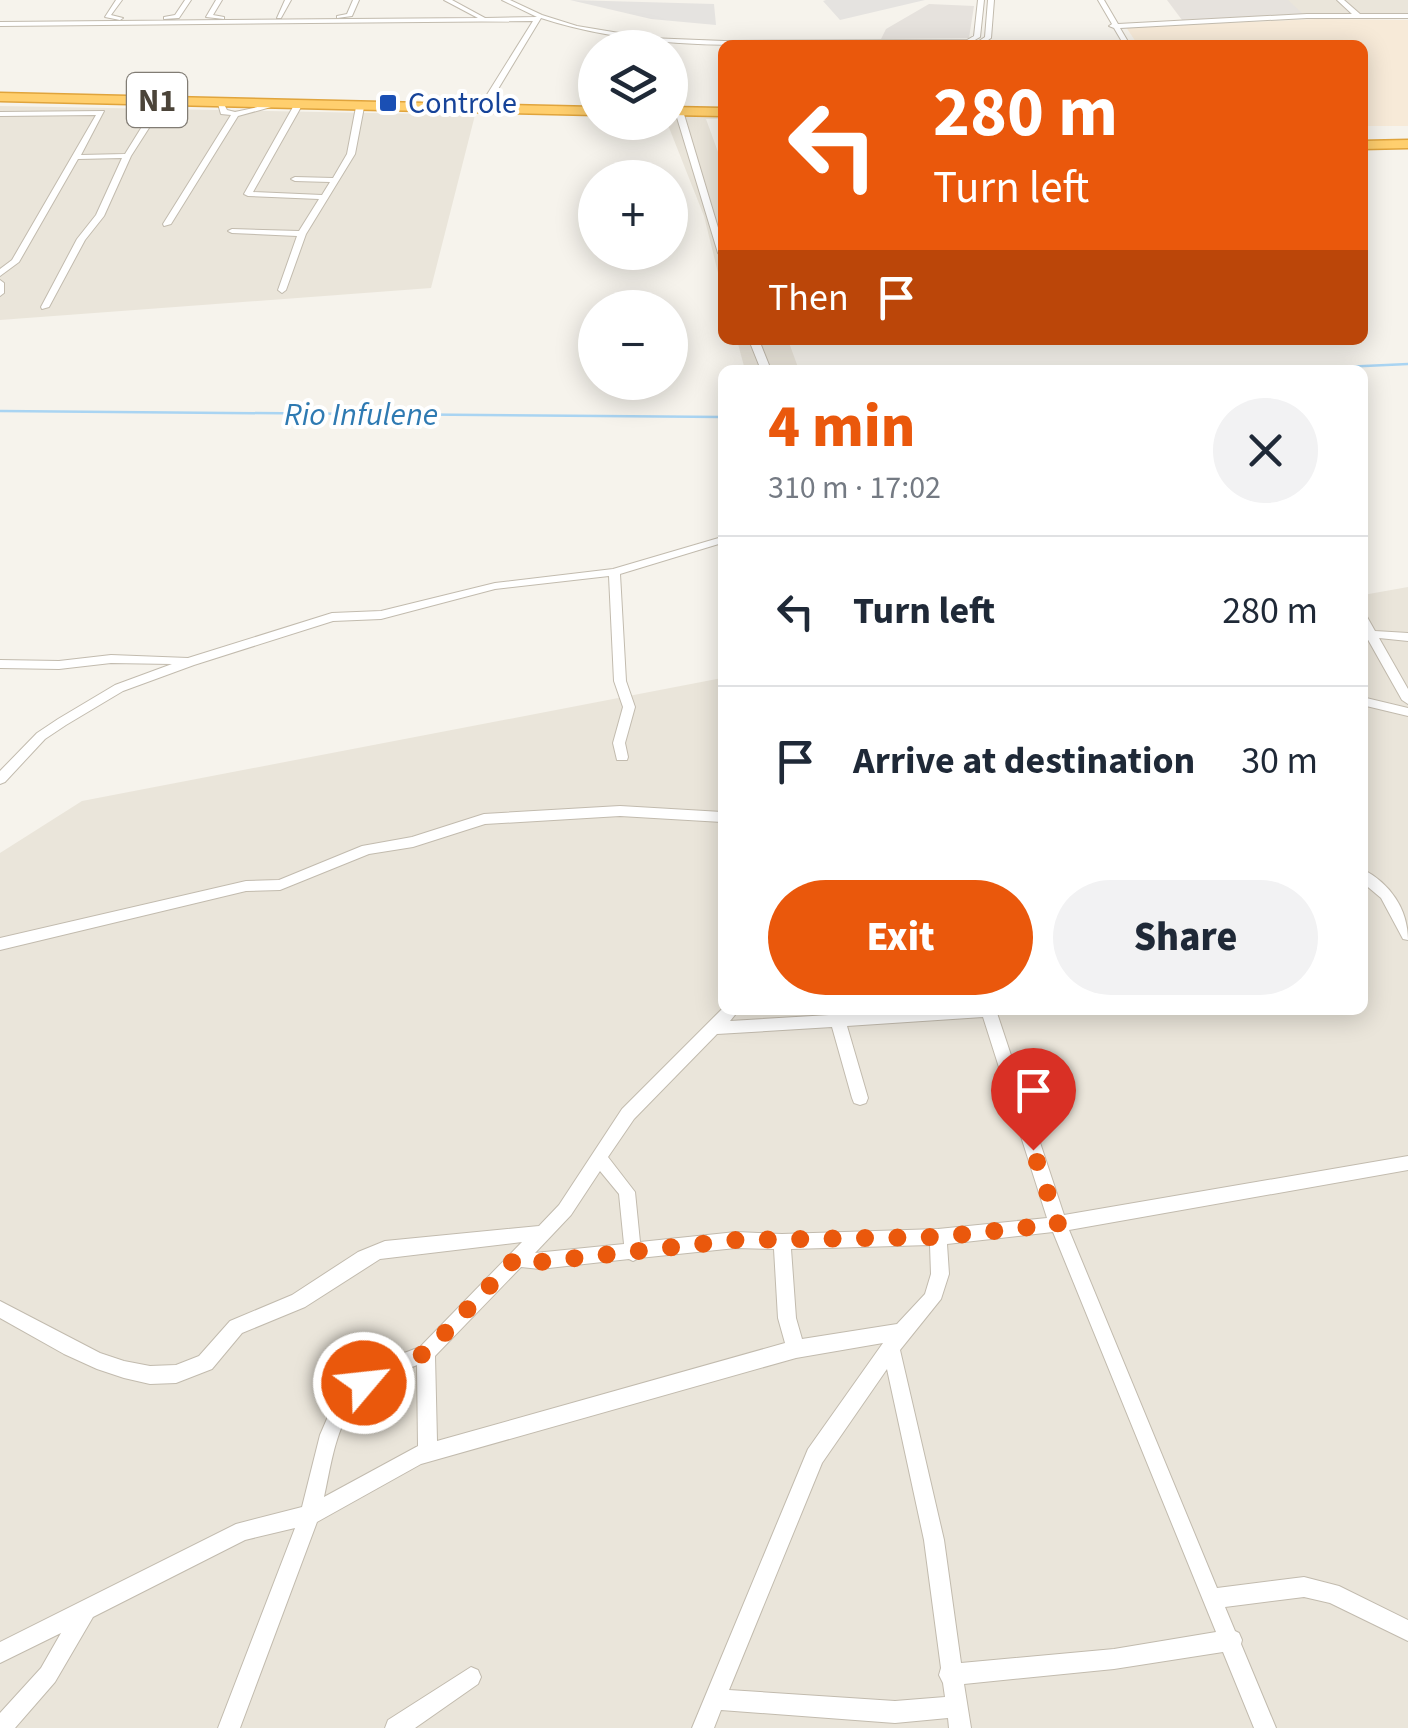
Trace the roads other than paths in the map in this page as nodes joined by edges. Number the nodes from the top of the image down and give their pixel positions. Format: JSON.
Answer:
{"nodes":[{"id":1,"x":119,"y":0,"type":"edge"},
{"id":2,"x":188,"y":0,"type":"edge"},
{"id":3,"x":219,"y":0,"type":"edge"},
{"id":4,"x":288,"y":0,"type":"edge"},
{"id":5,"x":356,"y":0,"type":"edge"},
{"id":6,"x":446,"y":0,"type":"edge"},
{"id":7,"x":494,"y":0,"type":"edge"},
{"id":8,"x":505,"y":0,"type":"edge"},
{"id":9,"x":981,"y":0,"type":"edge"},
{"id":10,"x":991,"y":0,"type":"edge"},
{"id":11,"x":1100,"y":0,"type":"edge"},
{"id":12,"x":1340,"y":0,"type":"edge"},
{"id":13,"x":1358,"y":16,"type":"junction"},
{"id":14,"x":1408,"y":16,"type":"edge"},
{"id":15,"x":278,"y":17,"type":"junction"},
{"id":16,"x":502,"y":20,"type":"junction"},
{"id":17,"x":537,"y":20,"type":"junction"},
{"id":18,"x":0,"y":24,"type":"edge"},
{"id":19,"x":1112,"y":26,"type":"junction"},
{"id":20,"x":972,"y":40,"type":"edge"},
{"id":21,"x":985,"y":40,"type":"edge"},
{"id":22,"x":1123,"y":40,"type":"edge"},
{"id":23,"x":718,"y":43,"type":"edge"},
{"id":24,"x":718,"y":47,"type":"edge"},
{"id":25,"x":0,"y":105,"type":"edge"},
{"id":26,"x":157,"y":106,"type":"junction"},
{"id":27,"x":221,"y":106,"type":"junction"},
{"id":28,"x":298,"y":106,"type":"junction"},
{"id":29,"x":314,"y":106,"type":"junction"},
{"id":30,"x":360,"y":106,"type":"junction"},
{"id":31,"x":266,"y":107,"type":"junction"},
{"id":32,"x":482,"y":109,"type":"junction"},
{"id":33,"x":103,"y":110,"type":"junction"},
{"id":34,"x":578,"y":111,"type":"edge"},
{"id":35,"x":688,"y":111,"type":"edge"},
{"id":36,"x":718,"y":112,"type":"edge"},
{"id":37,"x":234,"y":114,"type":"junction"},
{"id":38,"x":684,"y":140,"type":"edge"},
{"id":39,"x":1408,"y":144,"type":"edge"},
{"id":40,"x":1368,"y":145,"type":"edge"},
{"id":41,"x":127,"y":156,"type":"junction"},
{"id":42,"x":76,"y":157,"type":"junction"},
{"id":43,"x":295,"y":178,"type":"dead end"},
{"id":44,"x":333,"y":180,"type":"junction"},
{"id":45,"x":322,"y":197,"type":"junction"},
{"id":46,"x":166,"y":224,"type":"dead end"},
{"id":47,"x":232,"y":231,"type":"dead end"},
{"id":48,"x":302,"y":234,"type":"junction"},
{"id":49,"x":718,"y":241,"type":"edge"},
{"id":50,"x":0,"y":273,"type":"edge"},
{"id":51,"x":0,"y":282,"type":"edge"},
{"id":52,"x":282,"y":290,"type":"dead end"},
{"id":53,"x":0,"y":292,"type":"edge"},
{"id":54,"x":45,"y":307,"type":"dead end"},
{"id":55,"x":718,"y":541,"type":"edge"},
{"id":56,"x":614,"y":572,"type":"junction"},
{"id":57,"x":1368,"y":629,"type":"edge"},
{"id":58,"x":1371,"y":634,"type":"junction"},
{"id":59,"x":1408,"y":637,"type":"edge"},
{"id":60,"x":190,"y":662,"type":"junction"},
{"id":61,"x":0,"y":664,"type":"edge"},
{"id":62,"x":1408,"y":700,"type":"edge"},
{"id":63,"x":1368,"y":702,"type":"edge"},
{"id":64,"x":1408,"y":712,"type":"edge"},
{"id":65,"x":622,"y":757,"type":"dead end"},
{"id":66,"x":0,"y":779,"type":"edge"},
{"id":67,"x":718,"y":817,"type":"edge"},
{"id":68,"x":1368,"y":879,"type":"edge"},
{"id":69,"x":1408,"y":936,"type":"edge"},
{"id":70,"x":0,"y":944,"type":"edge"},
{"id":71,"x":727,"y":1015,"type":"edge"},
{"id":72,"x":838,"y":1015,"type":"edge"},
{"id":73,"x":990,"y":1015,"type":"edge"},
{"id":74,"x":715,"y":1028,"type":"junction"},
{"id":75,"x":860,"y":1098,"type":"dead end"},
{"id":76,"x":598,"y":1158,"type":"junction"},
{"id":77,"x":1408,"y":1163,"type":"edge"},
{"id":78,"x":1058,"y":1224,"type":"junction"},
{"id":79,"x":538,"y":1233,"type":"junction"},
{"id":80,"x":938,"y":1237,"type":"junction"},
{"id":81,"x":782,"y":1242,"type":"junction"},
{"id":82,"x":634,"y":1253,"type":"junction"},
{"id":83,"x":516,"y":1258,"type":"junction"},
{"id":84,"x":0,"y":1309,"type":"edge"},
{"id":85,"x":902,"y":1332,"type":"junction"},
{"id":86,"x":796,"y":1349,"type":"junction"},
{"id":87,"x":892,"y":1352,"type":"junction"},
{"id":88,"x":426,"y":1353,"type":"junction"},
{"id":89,"x":428,"y":1454,"type":"junction"},
{"id":90,"x":310,"y":1515,"type":"junction"},
{"id":91,"x":1214,"y":1598,"type":"junction"},
{"id":92,"x":85,"y":1612,"type":"junction"},
{"id":93,"x":1408,"y":1632,"type":"edge"},
{"id":94,"x":1232,"y":1640,"type":"junction"},
{"id":95,"x":0,"y":1653,"type":"edge"},
{"id":96,"x":950,"y":1675,"type":"junction"},
{"id":97,"x":471,"y":1677,"type":"dead end"},
{"id":98,"x":715,"y":1699,"type":"junction"},
{"id":99,"x":958,"y":1717,"type":"edge"},
{"id":100,"x":2,"y":1728,"type":"edge"},
{"id":101,"x":229,"y":1728,"type":"edge"},
{"id":102,"x":396,"y":1728,"type":"edge"},
{"id":103,"x":703,"y":1728,"type":"edge"},
{"id":104,"x":1266,"y":1728,"type":"edge"}],
"edges":[{"from":1,"to":2,"type":"street"},
{"from":3,"to":15,"type":"street"},
{"from":4,"to":15,"type":"street"},
{"from":5,"to":15,"type":"street"},
{"from":6,"to":16,"type":"street"},
{"from":7,"to":17,"type":"street"},
{"from":8,"to":23,"type":"street"},
{"from":9,"to":20,"type":"street"},
{"from":10,"to":21,"type":"street"},
{"from":11,"to":19,"type":"street"},
{"from":12,"to":13,"type":"street"},
{"from":13,"to":14,"type":"street"},
{"from":13,"to":19,"type":"street"},
{"from":16,"to":17,"type":"street"},
{"from":16,"to":18,"type":"street"},
{"from":17,"to":24,"type":"street"},
{"from":17,"to":32,"type":"street"},
{"from":19,"to":22,"type":"street"},
{"from":25,"to":26,"type":"highway","number":"N1"},
{"from":25,"to":29,"type":"highway","number":"N1"},
{"from":25,"to":33,"type":"highway"},
{"from":26,"to":27,"type":"highway","number":"N1"},
{"from":26,"to":33,"type":"highway"},
{"from":26,"to":41,"type":"street"},
{"from":27,"to":31,"type":"highway","number":"N1"},
{"from":27,"to":37,"type":"street"},
{"from":28,"to":29,"type":"highway","number":"N1"},
{"from":28,"to":31,"type":"highway","number":"N1"},
{"from":28,"to":45,"type":"street"},
{"from":29,"to":30,"type":"highway","number":"N1"},
{"from":30,"to":32,"type":"highway","number":"N1"},
{"from":30,"to":44,"type":"street"},
{"from":31,"to":37,"type":"street"},
{"from":32,"to":34,"type":"highway","number":"N1"},
{"from":33,"to":42,"type":"street"},
{"from":35,"to":36,"type":"highway"},
{"from":37,"to":46,"type":"street"},
{"from":38,"to":49,"type":"street"},
{"from":39,"to":40,"type":"highway"},
{"from":41,"to":42,"type":"street"},
{"from":41,"to":54,"type":"street"},
{"from":42,"to":50,"type":"street"},
{"from":43,"to":44,"type":"street"},
{"from":44,"to":45,"type":"street"},
{"from":45,"to":48,"type":"street"},
{"from":47,"to":48,"type":"street"},
{"from":48,"to":52,"type":"street"},
{"from":51,"to":53,"type":"street"},
{"from":55,"to":56,"type":"street"},
{"from":56,"to":60,"type":"street"},
{"from":56,"to":65,"type":"street"},
{"from":57,"to":58,"type":"street"},
{"from":58,"to":59,"type":"street"},
{"from":58,"to":62,"type":"street"},
{"from":60,"to":61,"type":"street"},
{"from":60,"to":66,"type":"street"},
{"from":63,"to":64,"type":"street"},
{"from":67,"to":70,"type":"street"},
{"from":68,"to":69,"type":"street"},
{"from":71,"to":74,"type":"street"},
{"from":72,"to":74,"type":"street"},
{"from":72,"to":75,"type":"street"},
{"from":73,"to":78,"type":"street"},
{"from":74,"to":76,"type":"street"},
{"from":76,"to":79,"type":"street"},
{"from":76,"to":82,"type":"street"},
{"from":77,"to":78,"type":"street"},
{"from":78,"to":80,"type":"street"},
{"from":78,"to":91,"type":"street"},
{"from":79,"to":83,"type":"street"},
{"from":79,"to":84,"type":"street"},
{"from":80,"to":81,"type":"street"},
{"from":80,"to":85,"type":"street"},
{"from":81,"to":82,"type":"street"},
{"from":81,"to":86,"type":"street"},
{"from":82,"to":83,"type":"street"},
{"from":83,"to":88,"type":"street"},
{"from":85,"to":86,"type":"street"},
{"from":85,"to":87,"type":"street"},
{"from":86,"to":89,"type":"street"},
{"from":87,"to":96,"type":"street"},
{"from":87,"to":98,"type":"street"},
{"from":88,"to":89,"type":"street"},
{"from":88,"to":90,"type":"street"},
{"from":89,"to":90,"type":"street"},
{"from":90,"to":92,"type":"street"},
{"from":90,"to":101,"type":"street"},
{"from":91,"to":93,"type":"street"},
{"from":91,"to":94,"type":"street"},
{"from":92,"to":95,"type":"street"},
{"from":92,"to":100,"type":"street"},
{"from":94,"to":96,"type":"street"},
{"from":94,"to":104,"type":"street"},
{"from":96,"to":99,"type":"street"},
{"from":97,"to":102,"type":"street"},
{"from":98,"to":99,"type":"street"},
{"from":98,"to":103,"type":"street"}]}
